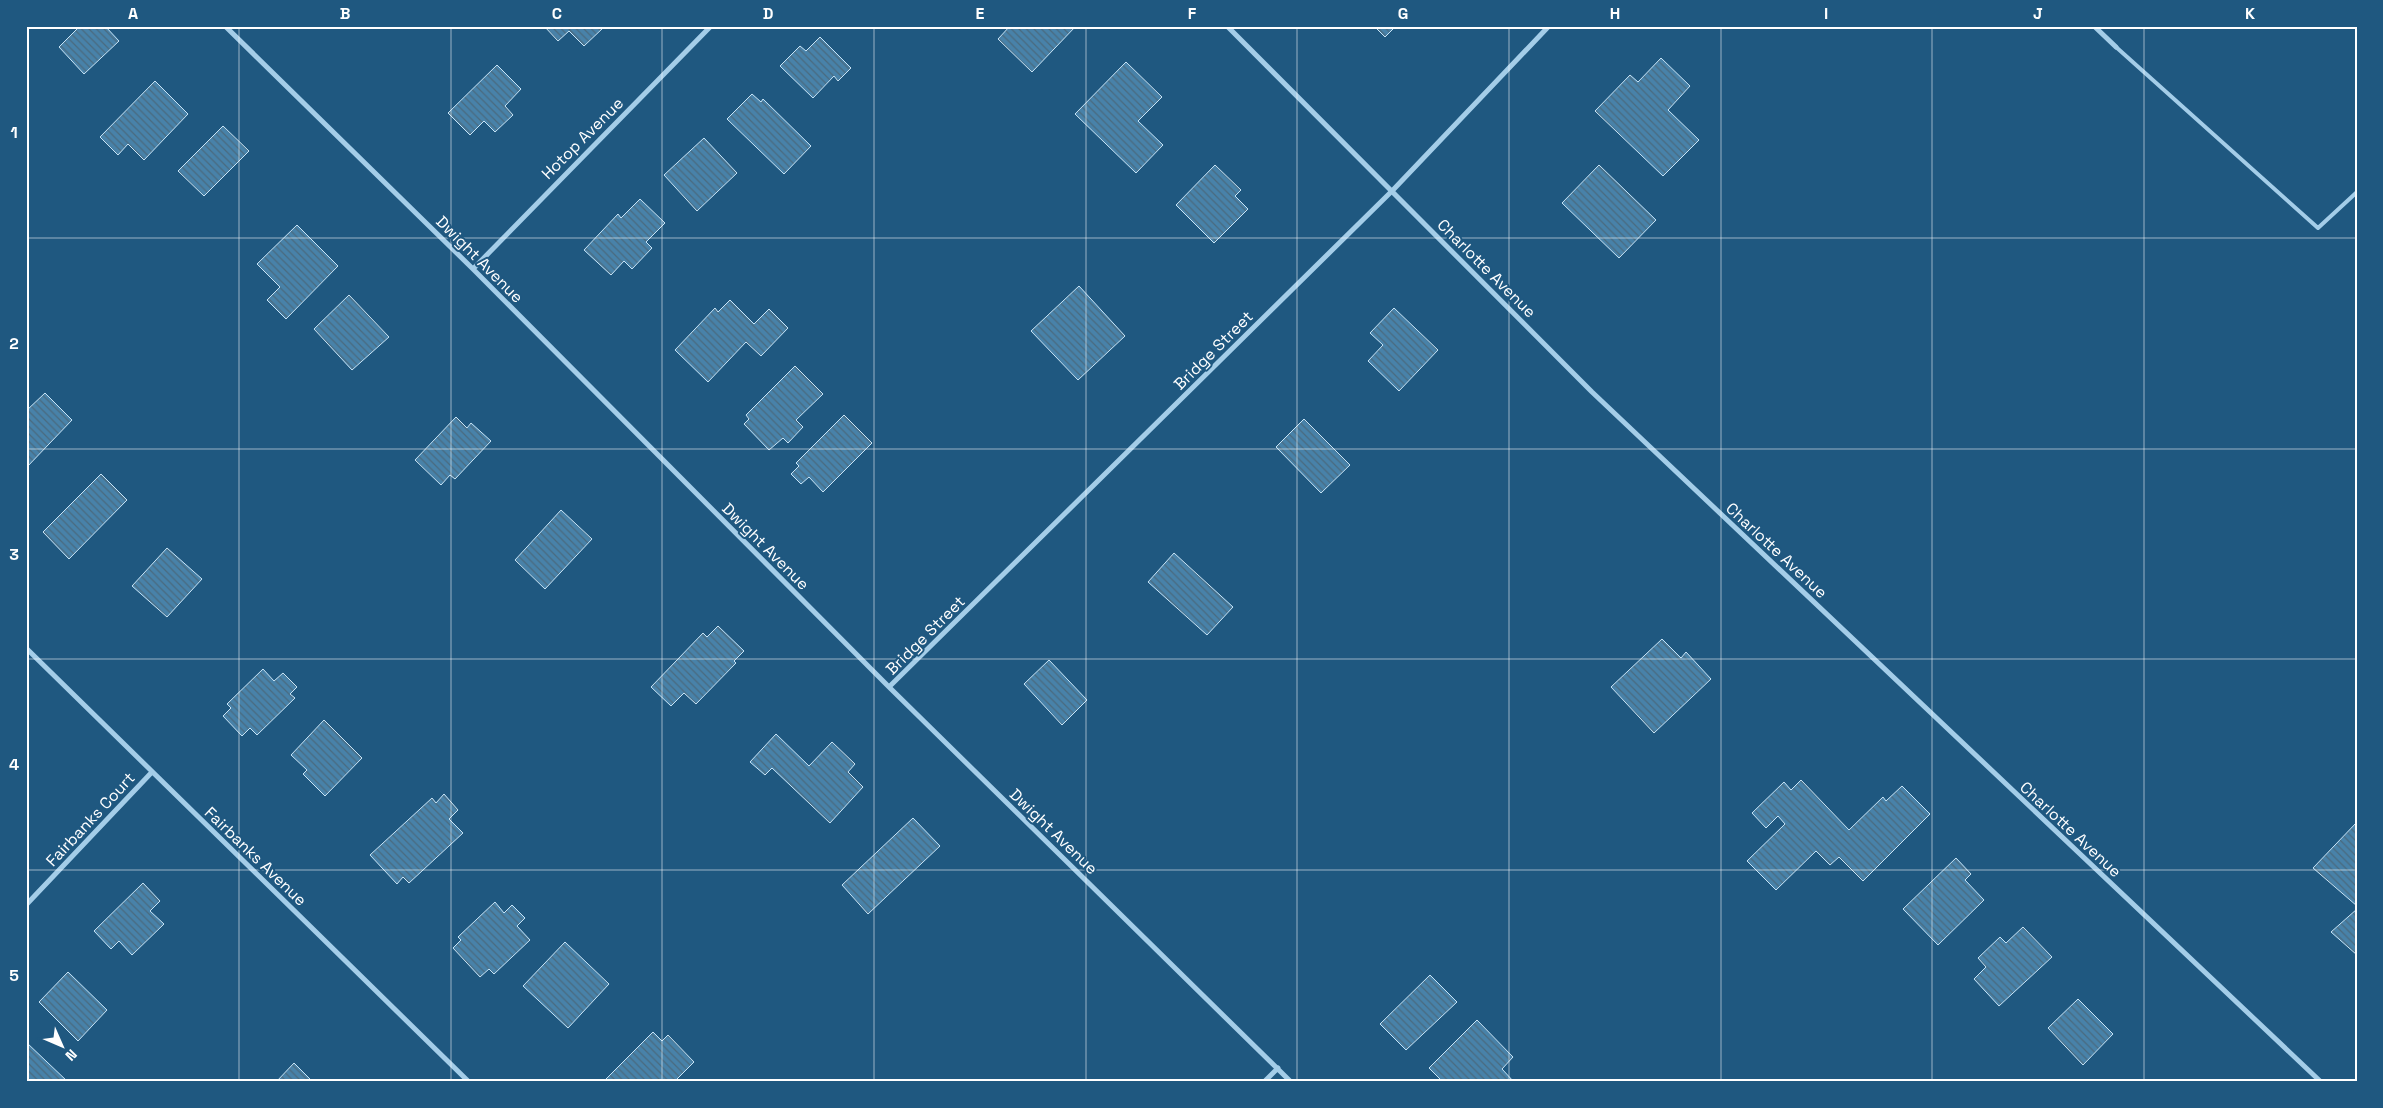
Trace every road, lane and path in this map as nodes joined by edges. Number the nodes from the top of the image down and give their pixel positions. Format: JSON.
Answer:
{"nodes":[{"id":1,"x":225,"y":26,"type":"edge"},
{"id":2,"x":711,"y":26,"type":"edge"},
{"id":3,"x":1227,"y":26,"type":"edge"},
{"id":4,"x":1549,"y":26,"type":"edge"},
{"id":5,"x":2094,"y":26,"type":"edge"},
{"id":6,"x":2116,"y":47,"type":"joint"},
{"id":7,"x":1393,"y":190,"type":"junction"},
{"id":8,"x":2357,"y":192,"type":"edge"},
{"id":9,"x":472,"y":269,"type":"junction"},
{"id":10,"x":26,"y":648,"type":"edge"},
{"id":11,"x":889,"y":687,"type":"junction"},
{"id":12,"x":152,"y":772,"type":"junction"},
{"id":13,"x":26,"y":905,"type":"edge"},
{"id":14,"x":1278,"y":1068,"type":"junction"},
{"id":15,"x":469,"y":1082,"type":"edge"},
{"id":16,"x":1264,"y":1082,"type":"edge"},
{"id":17,"x":1291,"y":1082,"type":"edge"},
{"id":18,"x":2320,"y":1082,"type":"edge"}],
"edges":[{"from":1,"to":9,"type":"street","name":"Dwight Avenue"},
{"from":2,"to":9,"type":"street","name":"Hotop Avenue"},
{"from":3,"to":7,"type":"street","name":"Charlotte Avenue"},
{"from":4,"to":7,"type":"street","name":"Bridge Street"},
{"from":5,"to":6,"type":"street"},
{"from":6,"to":8,"type":"lane"},
{"from":7,"to":11,"type":"street","name":"Bridge Street"},
{"from":7,"to":18,"type":"street","name":"Charlotte Avenue"},
{"from":9,"to":11,"type":"street","name":"Dwight Avenue"},
{"from":10,"to":12,"type":"street","name":"Fairbanks Avenue"},
{"from":11,"to":14,"type":"street","name":"Dwight Avenue"},
{"from":12,"to":13,"type":"street","name":"Fairbanks Court"},
{"from":12,"to":15,"type":"street","name":"Fairbanks Avenue"},
{"from":14,"to":16,"type":"street"},
{"from":14,"to":17,"type":"street","name":"Dwight Avenue"}]}
